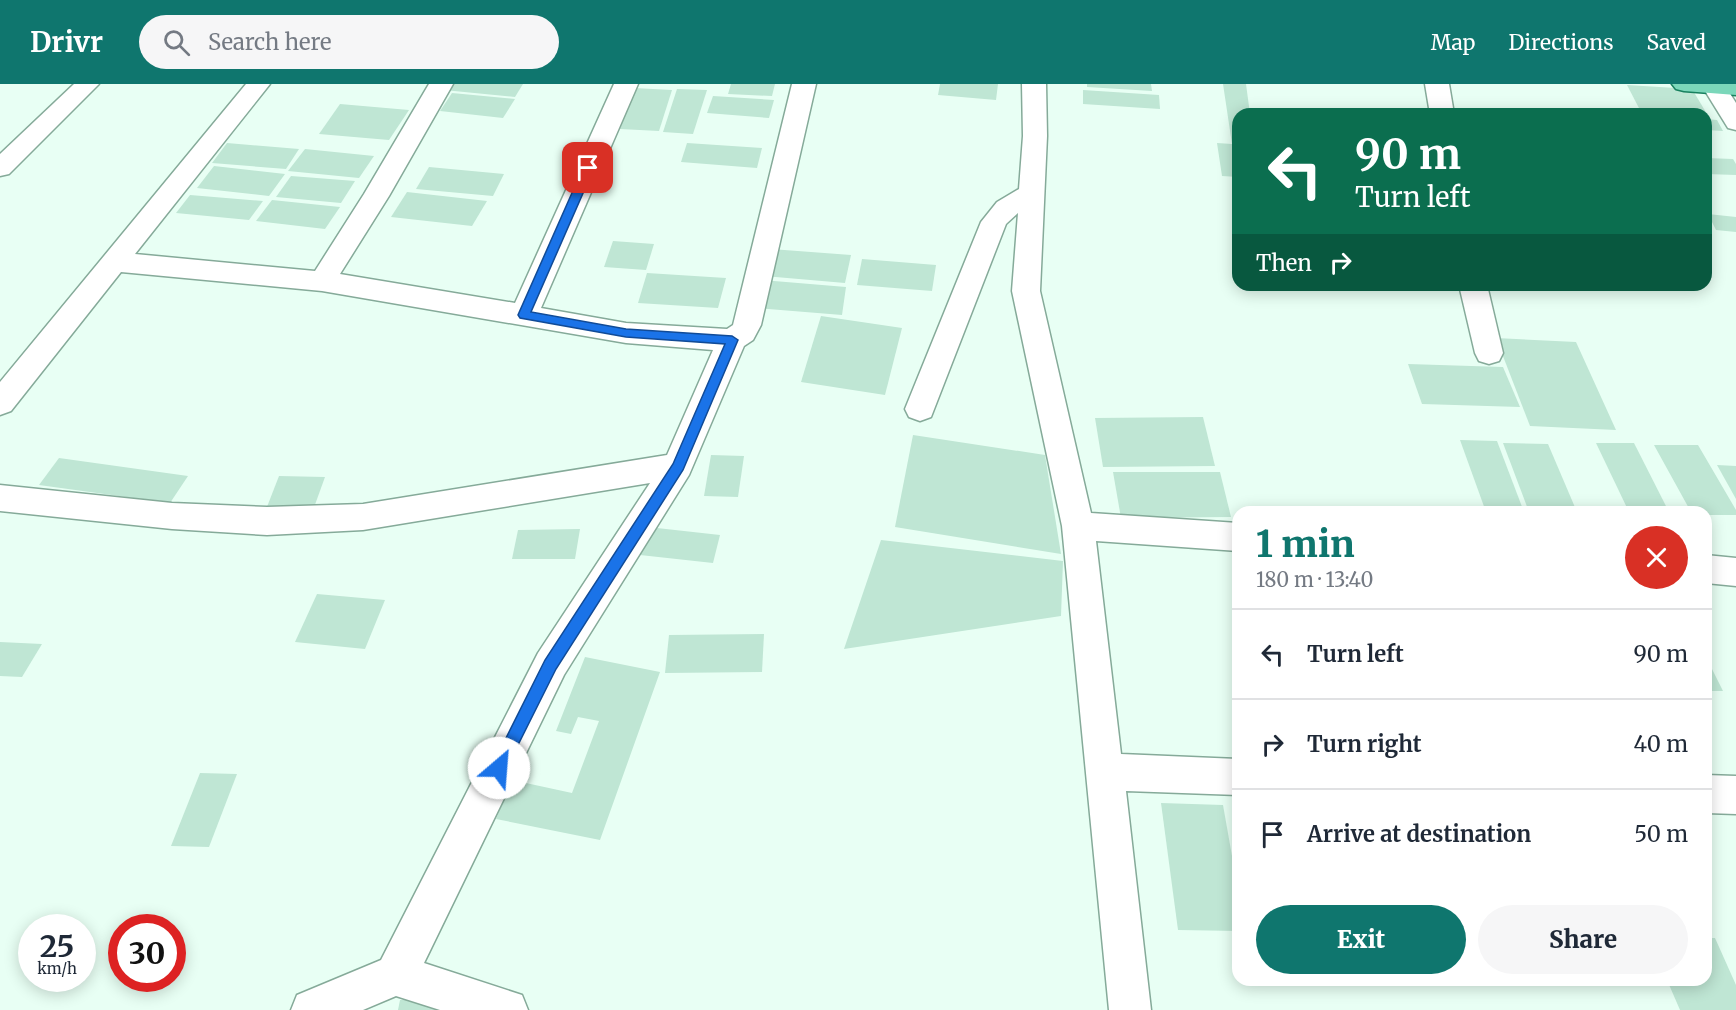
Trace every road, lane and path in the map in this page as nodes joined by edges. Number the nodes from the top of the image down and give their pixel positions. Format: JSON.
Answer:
{"nodes":[{"id":1,"x":87,"y":84,"type":"edge"},
{"id":2,"x":258,"y":84,"type":"edge"},
{"id":3,"x":441,"y":84,"type":"edge"},
{"id":4,"x":626,"y":84,"type":"edge"},
{"id":5,"x":804,"y":84,"type":"edge"},
{"id":6,"x":1034,"y":84,"type":"edge"},
{"id":7,"x":1437,"y":84,"type":"edge"},
{"id":8,"x":1684,"y":84,"type":"edge"},
{"id":9,"x":1725,"y":87,"type":"edge"},
{"id":10,"x":1441,"y":108,"type":"edge"},
{"id":11,"x":1736,"y":123,"type":"edge"},
{"id":12,"x":0,"y":168,"type":"edge"},
{"id":13,"x":1032,"y":193,"type":"junction"},
{"id":14,"x":116,"y":262,"type":"junction"},
{"id":15,"x":322,"y":281,"type":"junction"},
{"id":16,"x":1474,"y":291,"type":"edge"},
{"id":17,"x":524,"y":315,"type":"junction"},
{"id":18,"x":732,"y":340,"type":"junction"},
{"id":19,"x":1489,"y":353,"type":"dead end"},
{"id":20,"x":0,"y":403,"type":"edge"},
{"id":21,"x":920,"y":409,"type":"dead end"},
{"id":22,"x":678,"y":466,"type":"junction"},
{"id":23,"x":0,"y":498,"type":"edge"},
{"id":24,"x":1078,"y":526,"type":"junction"},
{"id":25,"x":1232,"y":537,"type":"edge"},
{"id":26,"x":1712,"y":570,"type":"edge"},
{"id":27,"x":1736,"y":572,"type":"edge"},
{"id":28,"x":1105,"y":772,"type":"junction"},
{"id":29,"x":1232,"y":777,"type":"edge"},
{"id":30,"x":1712,"y":794,"type":"edge"},
{"id":31,"x":1736,"y":795,"type":"edge"},
{"id":32,"x":396,"y":975,"type":"junction"},
{"id":33,"x":312,"y":1010,"type":"edge"},
{"id":34,"x":507,"y":1010,"type":"edge"},
{"id":35,"x":1130,"y":1010,"type":"edge"}],
"edges":[{"from":1,"to":12,"type":"street"},
{"from":2,"to":14,"type":"street"},
{"from":3,"to":15,"type":"street"},
{"from":4,"to":17,"type":"street"},
{"from":5,"to":18,"type":"street"},
{"from":6,"to":13,"type":"street"},
{"from":7,"to":10,"type":"street"},
{"from":8,"to":9,"type":"main road"},
{"from":9,"to":11,"type":"street"},
{"from":13,"to":21,"type":"street"},
{"from":13,"to":24,"type":"street"},
{"from":14,"to":15,"type":"street"},
{"from":14,"to":20,"type":"street"},
{"from":15,"to":17,"type":"street"},
{"from":16,"to":19,"type":"street"},
{"from":17,"to":18,"type":"street"},
{"from":18,"to":22,"type":"street"},
{"from":22,"to":23,"type":"street"},
{"from":22,"to":32,"type":"street"},
{"from":24,"to":25,"type":"street"},
{"from":24,"to":28,"type":"street"},
{"from":26,"to":27,"type":"street"},
{"from":28,"to":29,"type":"street"},
{"from":28,"to":35,"type":"street"},
{"from":30,"to":31,"type":"street"},
{"from":32,"to":33,"type":"street"},
{"from":32,"to":34,"type":"street"}]}
